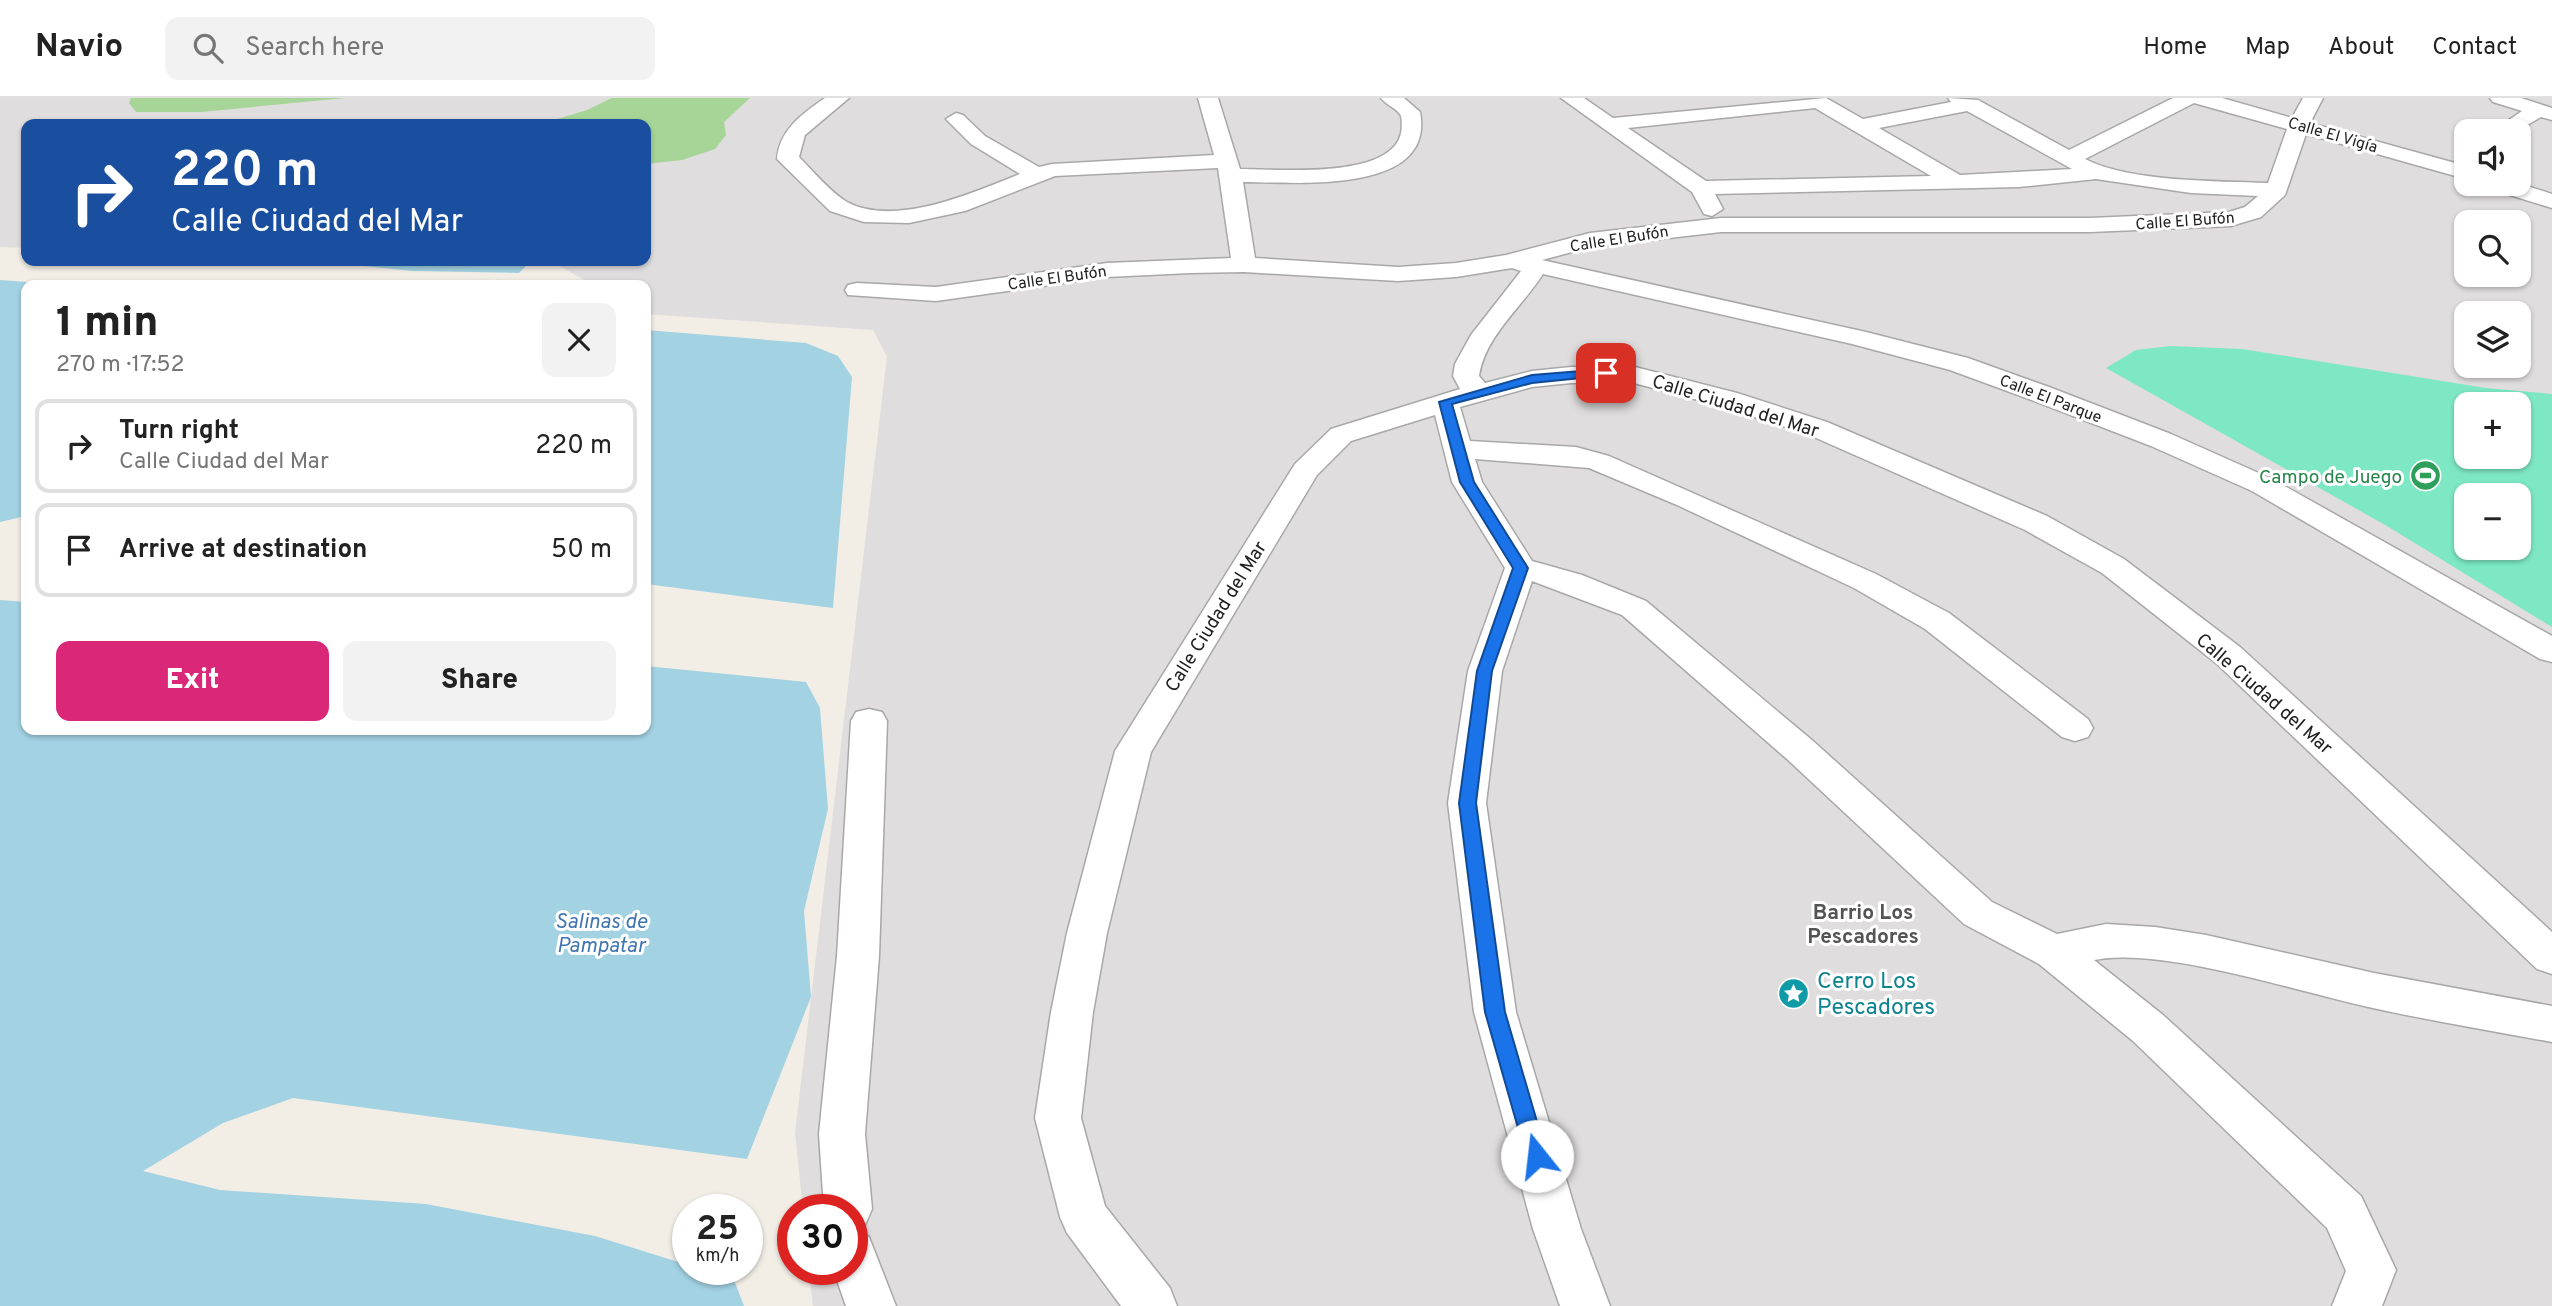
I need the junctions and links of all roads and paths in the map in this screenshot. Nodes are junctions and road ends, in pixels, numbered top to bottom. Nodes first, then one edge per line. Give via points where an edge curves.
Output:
1 (839, 98) edge
2 (1208, 98) edge
3 (1391, 98) edge
4 (1570, 98) edge
5 (2001, 98) edge
6 (2188, 98) edge
7 (2200, 98) edge
8 (2313, 98) edge
9 (2500, 98) edge
10 (1815, 100) edge
11 (1969, 103) edge
12 (2545, 112) edge
13 (956, 119) dead end
14 (1610, 124) junction
15 (2300, 124) junction
16 (1858, 126) junction
17 (2070, 158) junction
18 (2454, 161) edge
19 (2444, 167) junction
20 (1228, 169) junction
21 (2454, 170) edge
22 (2096, 173) junction
23 (1035, 174) junction
24 (1957, 182) junction
25 (1701, 188) junction
26 (2277, 190) junction
27 (2531, 194) edge
28 (2552, 201) edge
29 (1721, 225) junction
30 (1507, 262) junction
31 (1244, 265) junction
32 (1537, 266) junction
33 (857, 290) dead end
34 (1463, 397) junction
35 (1458, 449) junction
36 (1521, 568) junction
37 (2552, 651) edge
38 (869, 720) dead end
39 (2075, 728) dead end
40 (2054, 952) junction
41 (2552, 957) edge
42 (2552, 1024) edge
43 (847, 1194) edge
44 (863, 1285) edge
45 (871, 1306) edge
46 (1152, 1306) edge
47 (1585, 1306) edge
48 (2357, 1306) edge

1 - 23 street via 803,125 787,149 788,159 838,206 864,215 909,216 957,206
2 - 20 street
3 - 20 street via 1410,111 1414,127 1412,137 1389,162 1322,174
4 - 14 street
5 - 11 street
6 - 17 street
7 - 15 street, Calle El Vigía
8 - 15 street
9 - 12 street
10 - 14 street
10 - 16 street
11 - 16 street
11 - 17 street
13 - 23 street via 978,139
14 - 25 street
15 - 19 street, Calle El Vigía
15 - 26 street
16 - 24 street
17 - 22 street
18 - 19 street
19 - 21 street, Calle El Vigía
20 - 23 street via 1089,167
20 - 31 street
22 - 24 street
22 - 26 street via 2190,186
24 - 25 street
25 - 29 street
26 - 29 street, Calle El Bufón via 2253,212 2204,221
27 - 28 street
29 - 30 street, Calle El Bufón via 1590,240
30 - 31 street, Calle El Bufón via 1398,274
30 - 32 street, Calle El Parque
31 - 33 street, Calle El Bufón via 1107,270 936,293
32 - 34 street via 1476,347
32 - 37 street, Calle El Parque via 1857,337 1959,364 2039,393 2262,485
34 - 35 street
34 - 41 street, Calle Ciudad del Mar via 1532,379 1606,373 1667,382 1817,428 2036,523 2113,566 2228,655
34 - 46 street, Calle Ciudad del Mar via 1341,435 1306,470 1133,751 1087,933 1058,1118 1084,1217
35 - 36 street via 1467,482
35 - 39 street via 1576,456 1688,499 1865,581 1937,621
36 - 40 street via 1634,608 1800,750 1978,913
36 - 47 street via 1485,671 1468,803 1495,1012 1557,1229
38 - 43 street via 858,956 842,1134
40 - 42 street via 2106,942 2155,944
40 - 48 street via 2148,1028 2344,1212 2371,1270
44 - 45 street

